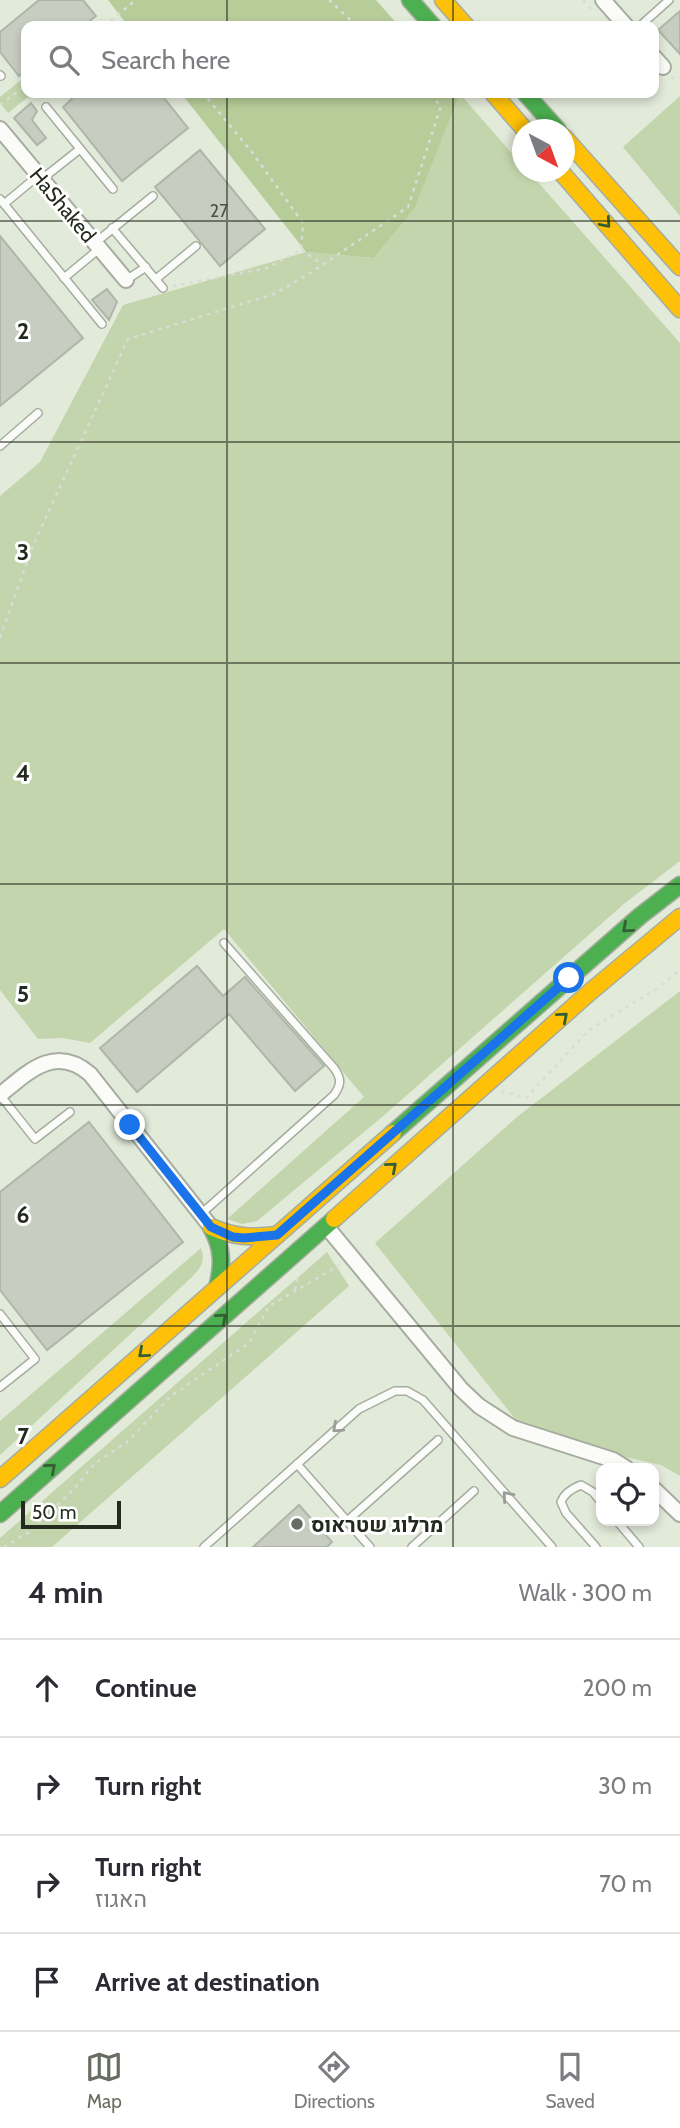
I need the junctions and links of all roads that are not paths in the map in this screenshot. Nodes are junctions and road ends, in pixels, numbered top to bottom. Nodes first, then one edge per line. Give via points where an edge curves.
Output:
1 (410, 0) edge
2 (443, 0) edge
3 (603, 0) edge
4 (670, 0) edge
5 (429, 21) edge
6 (462, 21) edge
7 (622, 21) edge
8 (646, 21) edge
9 (497, 98) edge
10 (529, 98) edge
11 (46, 107) dead end
12 (515, 119) edge
13 (548, 119) edge
14 (0, 129) edge
15 (575, 148) edge
16 (80, 149) junction
17 (40, 177) junction
18 (570, 182) edge
19 (113, 189) dead end
20 (153, 196) dead end
21 (2, 202) edge
22 (112, 228) junction
23 (97, 246) junction
24 (196, 246) dead end
25 (146, 267) junction
26 (680, 267) edge
27 (64, 278) junction
28 (156, 279) junction
29 (126, 280) joint
30 (163, 288) road end
31 (680, 309) edge
32 (102, 324) dead end
33 (38, 413) dead end
34 (0, 446) edge
35 (680, 885) edge
36 (680, 917) edge
37 (225, 943) dead end
38 (0, 1095) edge
39 (70, 1112) dead end
40 (206, 1221) junction
41 (326, 1226) junction
42 (277, 1235) junction
43 (217, 1288) junction
44 (0, 1314) edge
45 (0, 1387) edge
46 (439, 1440) dead end
47 (618, 1463) edge
48 (297, 1464) junction
49 (0, 1479) edge
50 (474, 1491) dead end
51 (659, 1494) edge
52 (596, 1496) edge
53 (0, 1514) edge
54 (680, 1514) edge
55 (347, 1521) junction
56 (621, 1526) edge
57 (204, 1547) edge
58 (370, 1547) edge
59 (412, 1547) edge
60 (552, 1547) edge
61 (596, 1547) edge
62 (639, 1547) edge

1 - 5 street
2 - 6 street
3 - 7 street
4 - 8 lane
9 - 12 street
10 - 13 street
11 - 16 lane
14 - 17 street, HaShaked
15 - 26 street
16 - 17 lane
16 - 19 lane
17 - 21 lane
17 - 23 street, HaShaked
18 -> 31 street
20 - 22 lane
21 - 27 lane
22 - 23 lane
22 - 25 lane
23 - 27 lane
23 - 29 street, HaShaked
24 - 28 lane
25 - 28 lane
25 - 29 lane
27 - 32 lane
28 - 30 lane
33 - 34 lane
35 -> 42 street
41 -> 36 street
37 - 40 lane via 334,1068 340,1086
38 - 39 lane via 35,1139
38 - 40 street via 29,1072 55,1060 81,1066
40 - 42 street via 233,1237
40 - 43 street via 218,1237 223,1262
41 - 47 street via 480,1406 513,1428
53 -> 41 street
42 - 43 street
43 -> 49 street
44 - 45 lane via 35,1359
46 - 55 lane
48 - 55 lane
48 - 57 lane
60 -> 48 lane via 423,1400 407,1391 395,1391 359,1409
50 - 59 lane
51 - 54 street
52 - 61 lane via 581,1485 561,1503
55 - 58 lane
56 - 62 lane

